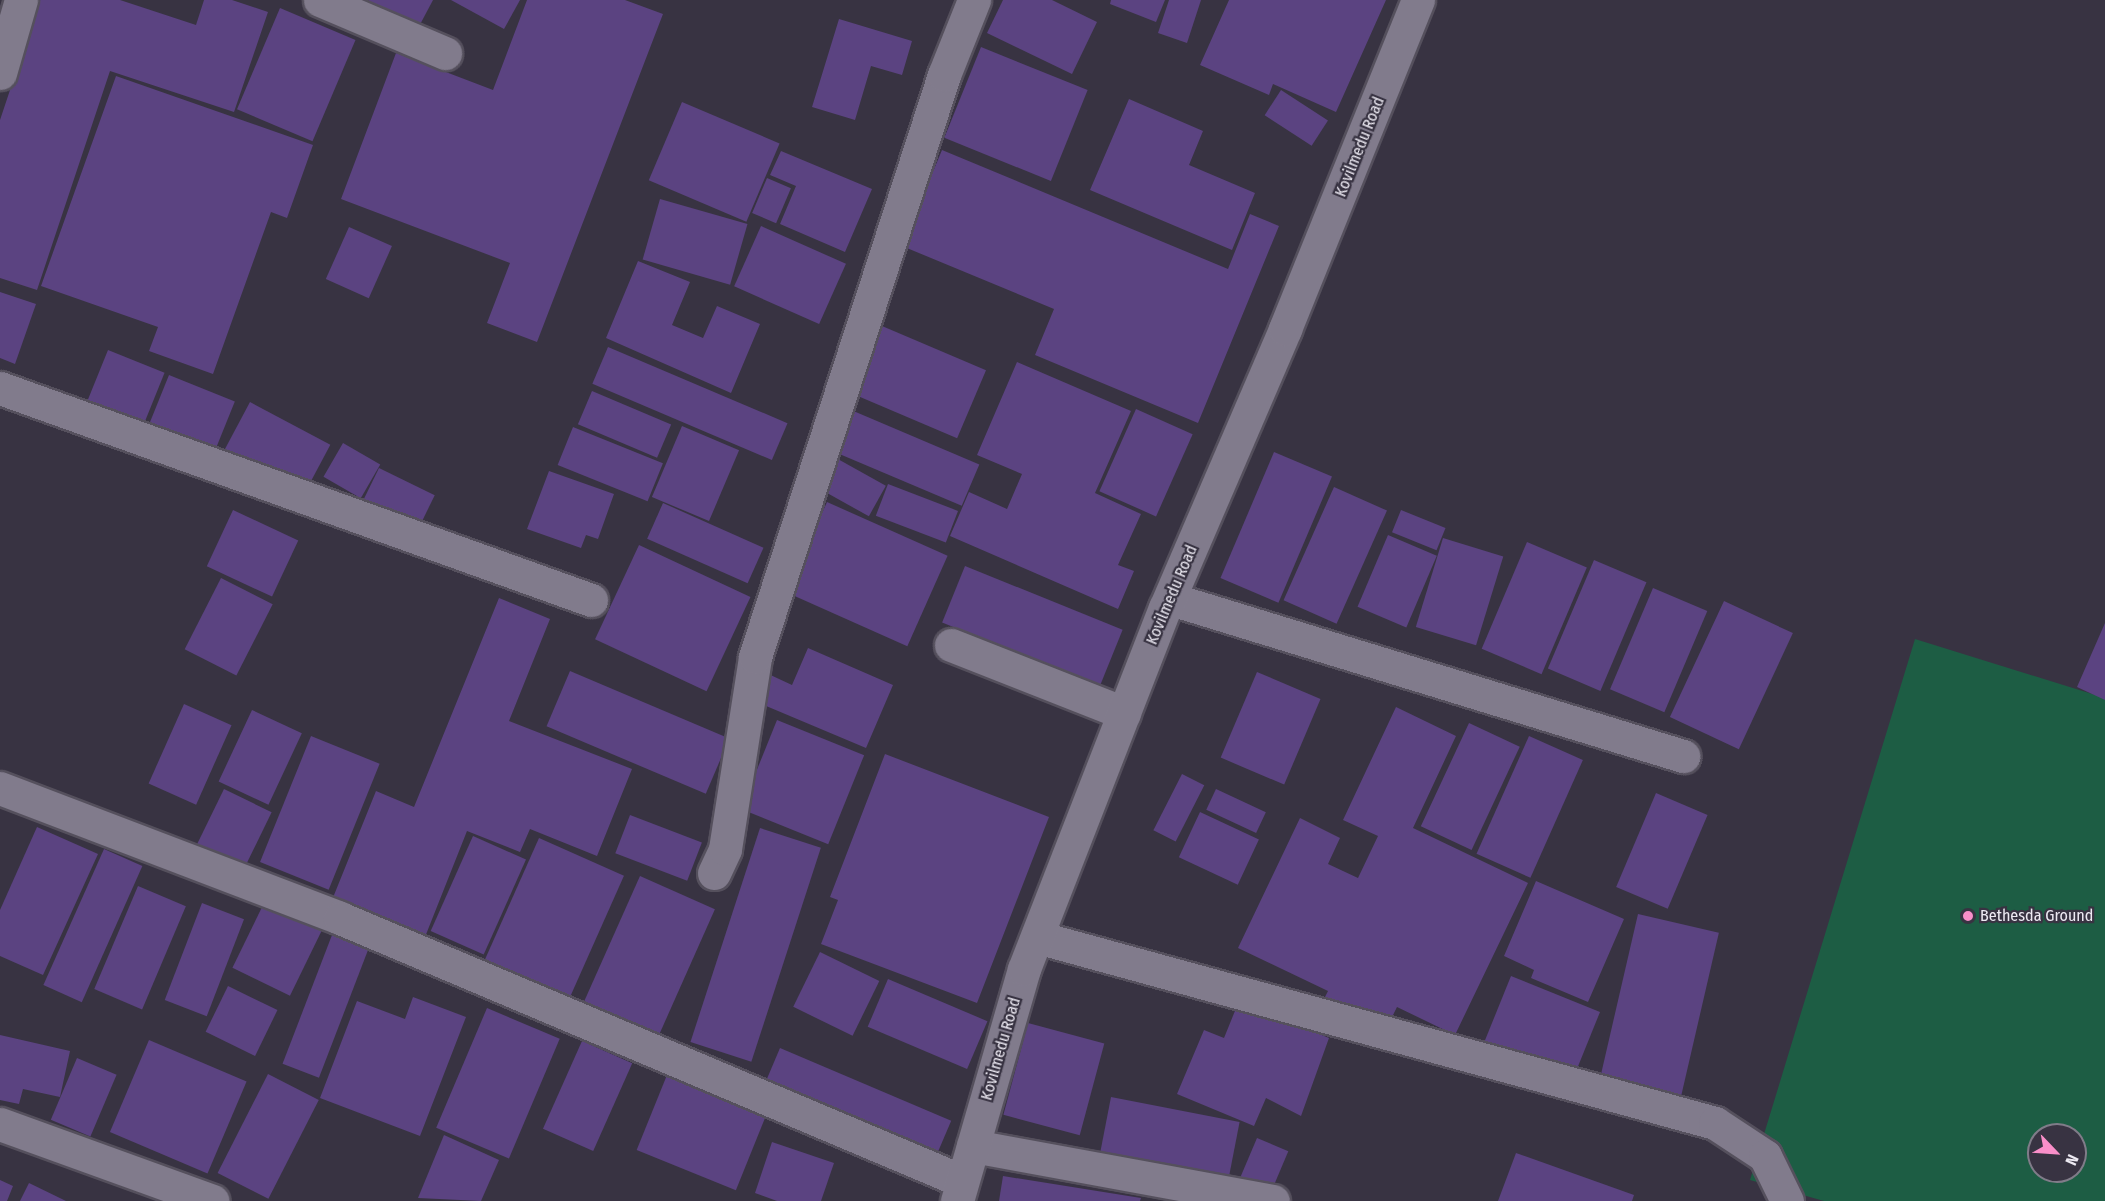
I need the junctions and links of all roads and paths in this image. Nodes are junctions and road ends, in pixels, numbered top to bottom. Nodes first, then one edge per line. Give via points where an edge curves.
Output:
1 (21, 0) edge
2 (320, 0) edge
3 (974, 0) edge
4 (1418, 0) edge
5 (445, 53) dead end
6 (0, 73) edge
7 (0, 388) edge
8 (1171, 599) junction
9 (591, 600) dead end
10 (951, 645) dead end
11 (1124, 713) junction
12 (1683, 756) dead end
13 (0, 788) edge
14 (714, 873) dead end
15 (1037, 936) junction
16 (0, 1124) edge
17 (973, 1146) junction
18 (959, 1191) edge
19 (213, 1201) edge
20 (1273, 1201) edge
21 (1787, 1201) edge

1 - 6 street
2 - 5 street
3 - 14 street via 941,86 755,657 724,849
4 - 8 street, Kovilmedu Road via 1402,47
7 - 9 street
8 - 11 street, Kovilmedu Road
8 - 12 street
10 - 11 street
11 - 15 street, Kovilmedu Road
13 - 18 street via 340,918
15 - 17 street, Kovilmedu Road
15 - 21 street via 1715,1123 1765,1156
16 - 19 street
17 - 18 street, Kovilmedu Road
17 - 20 street

